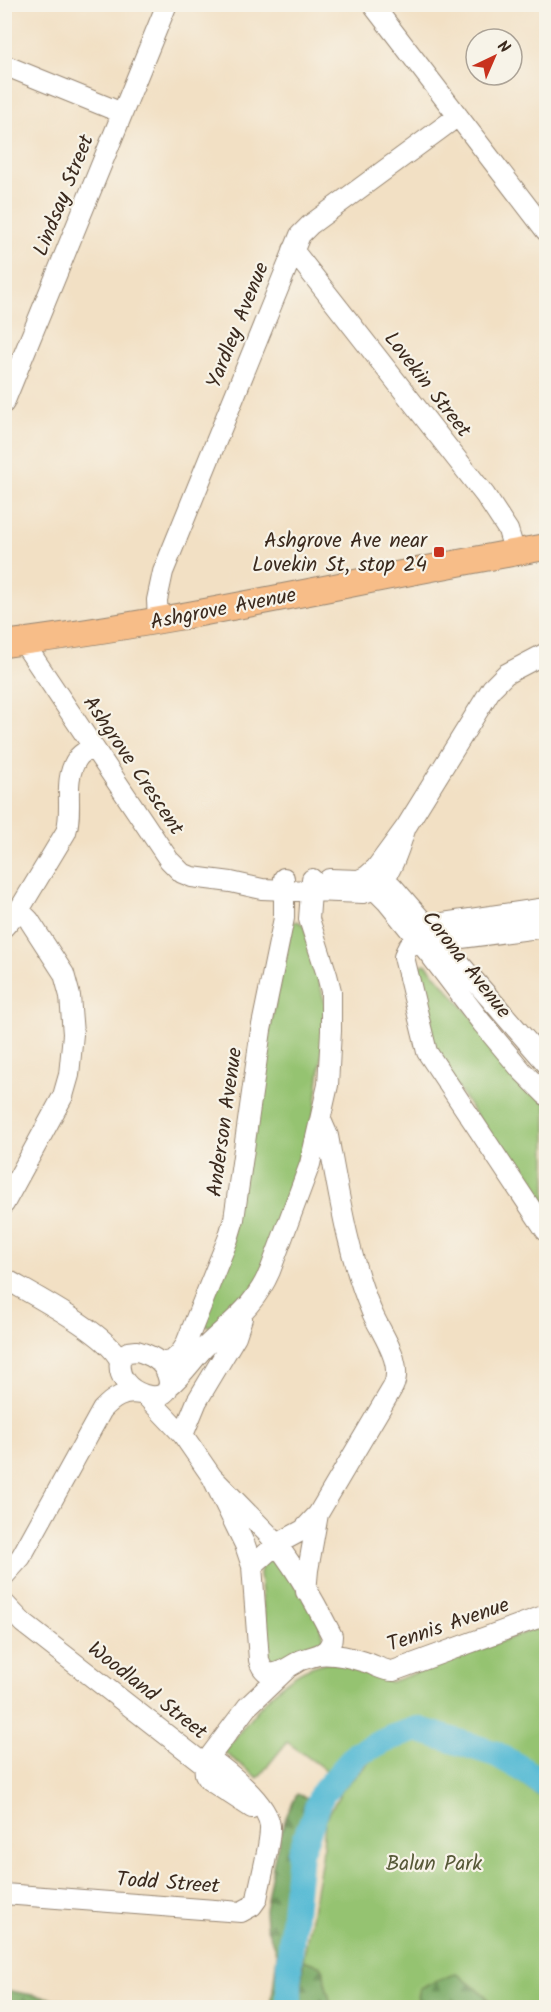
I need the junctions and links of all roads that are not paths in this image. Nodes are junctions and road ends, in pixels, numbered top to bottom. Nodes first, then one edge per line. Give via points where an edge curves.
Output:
1 (167, 4) edge
2 (372, 4) edge
3 (4, 65) edge
4 (122, 113) junction
5 (458, 116) junction
6 (546, 231) edge
7 (293, 250) junction
8 (4, 403) edge
9 (546, 547) edge
10 (515, 553) junction
11 (158, 620) junction
12 (14, 643) edge
13 (546, 653) edge
14 (92, 747) junction
15 (376, 880) junction
16 (284, 884) junction
17 (311, 885) junction
18 (546, 908) edge
19 (19, 910) junction
20 (283, 924) junction
21 (4, 927) edge
22 (546, 927) edge
23 (312, 929) junction
24 (429, 936) junction
25 (546, 1063) edge
26 (546, 1095) edge
27 (321, 1120) junction
28 (310, 1164) junction
29 (337, 1184) junction
30 (4, 1204) edge
31 (546, 1231) edge
32 (4, 1278) edge
33 (243, 1312) junction
34 (76, 1320) junction
35 (195, 1322) junction
36 (215, 1338) junction
37 (153, 1358) junction
38 (120, 1362) junction
39 (168, 1388) junction
40 (143, 1395) junction
41 (102, 1410) junction
42 (183, 1435) junction
43 (212, 1477) junction
44 (318, 1514) junction
45 (276, 1544) junction
46 (21, 1557) junction
47 (252, 1566) junction
48 (4, 1575) edge
49 (306, 1592) junction
50 (8, 1610) edge
51 (546, 1615) edge
52 (328, 1630) junction
53 (317, 1655) junction
54 (259, 1660) junction
55 (365, 1662) junction
56 (288, 1668) junction
57 (247, 1707) junction
58 (206, 1761) junction
59 (268, 1826) joint
60 (4, 1894) edge

1 - 4 street, Lindsay Street
2 - 5 street
3 - 4 street
4 - 8 street, Lindsay Street
5 - 6 street
5 - 7 street, Yardley Avenue via 310,225
7 - 10 street, Lovekin Street via 485,495 508,530
7 - 11 street, Yardley Avenue via 163,572 157,600
9 - 10 main road, Ashgrove Avenue
10 - 11 main road, Ashgrove Avenue
11 - 12 main road, Ashgrove Avenue
12 - 14 street, Ashgrove Crescent
13 - 15 street via 506,674 492,688 406,827 395,861
14 - 16 street, Ashgrove Crescent via 182,873 228,881 255,876
14 - 19 street via 77,759 71,774 66,832
15 - 17 street, Ashgrove Crescent
15 - 24 street, Corona Avenue
16 - 17 street, Ashgrove Crescent
16 - 20 street, Anderson Avenue
17 - 23 street via 308,911
18 - 24 street, Corona Avenue via 436,924
19 - 21 street
19 - 30 street via 64,974 73,1034 66,1088
20 - 23 street via 299,917
20 - 35 street, Anderson Avenue via 261,1030 234,1219
22 - 24 street, Corona Avenue via 473,936
23 - 27 street via 331,999 328,1085
24 - 25 street, Corona Avenue
24 - 26 street, Corona Avenue via 482,1023
24 - 31 street via 407,948 404,957 427,1052
27 - 28 street
27 - 29 street
28 - 29 street via 318,1159 324,1161
28 - 33 street via 266,1280
29 - 44 street via 358,1276 397,1374
32 - 34 street
33 - 36 street
33 - 42 street via 239,1330 201,1394
34 - 37 street via 102,1329
34 - 38 street via 112,1348
35 - 36 street via 202,1336
35 - 37 street, Anderson Avenue via 180,1354 170,1361
36 - 39 street
37 - 38 street via 133,1351 124,1354
37 - 39 street via 167,1374
38 - 40 street via 123,1377
38 - 41 street
39 - 40 street via 160,1395
39 - 42 street
40 - 41 street via 122,1395
40 - 42 street
41 - 46 street
42 - 43 street
43 - 45 street, Tennis Avenue
43 - 47 street
44 - 45 street via 303,1530
44 - 49 street
45 - 47 street
45 - 49 street, Tennis Avenue
46 - 48 street
46 - 50 street
47 - 54 street
49 - 52 street, Tennis Avenue
50 - 58 street, Woodland Street
51 - 55 street, Tennis Avenue via 395,1671
52 - 53 street via 331,1644
52 - 55 street, Tennis Avenue
53 - 55 street, Tennis Avenue
53 - 56 street
54 - 56 street via 270,1673
54 - 57 street via 257,1680
56 - 57 street
57 - 58 street
58 - 59 street, Woodland Street via 205,1774 210,1780
59 - 60 street, Todd Street via 257,1899 243,1911

